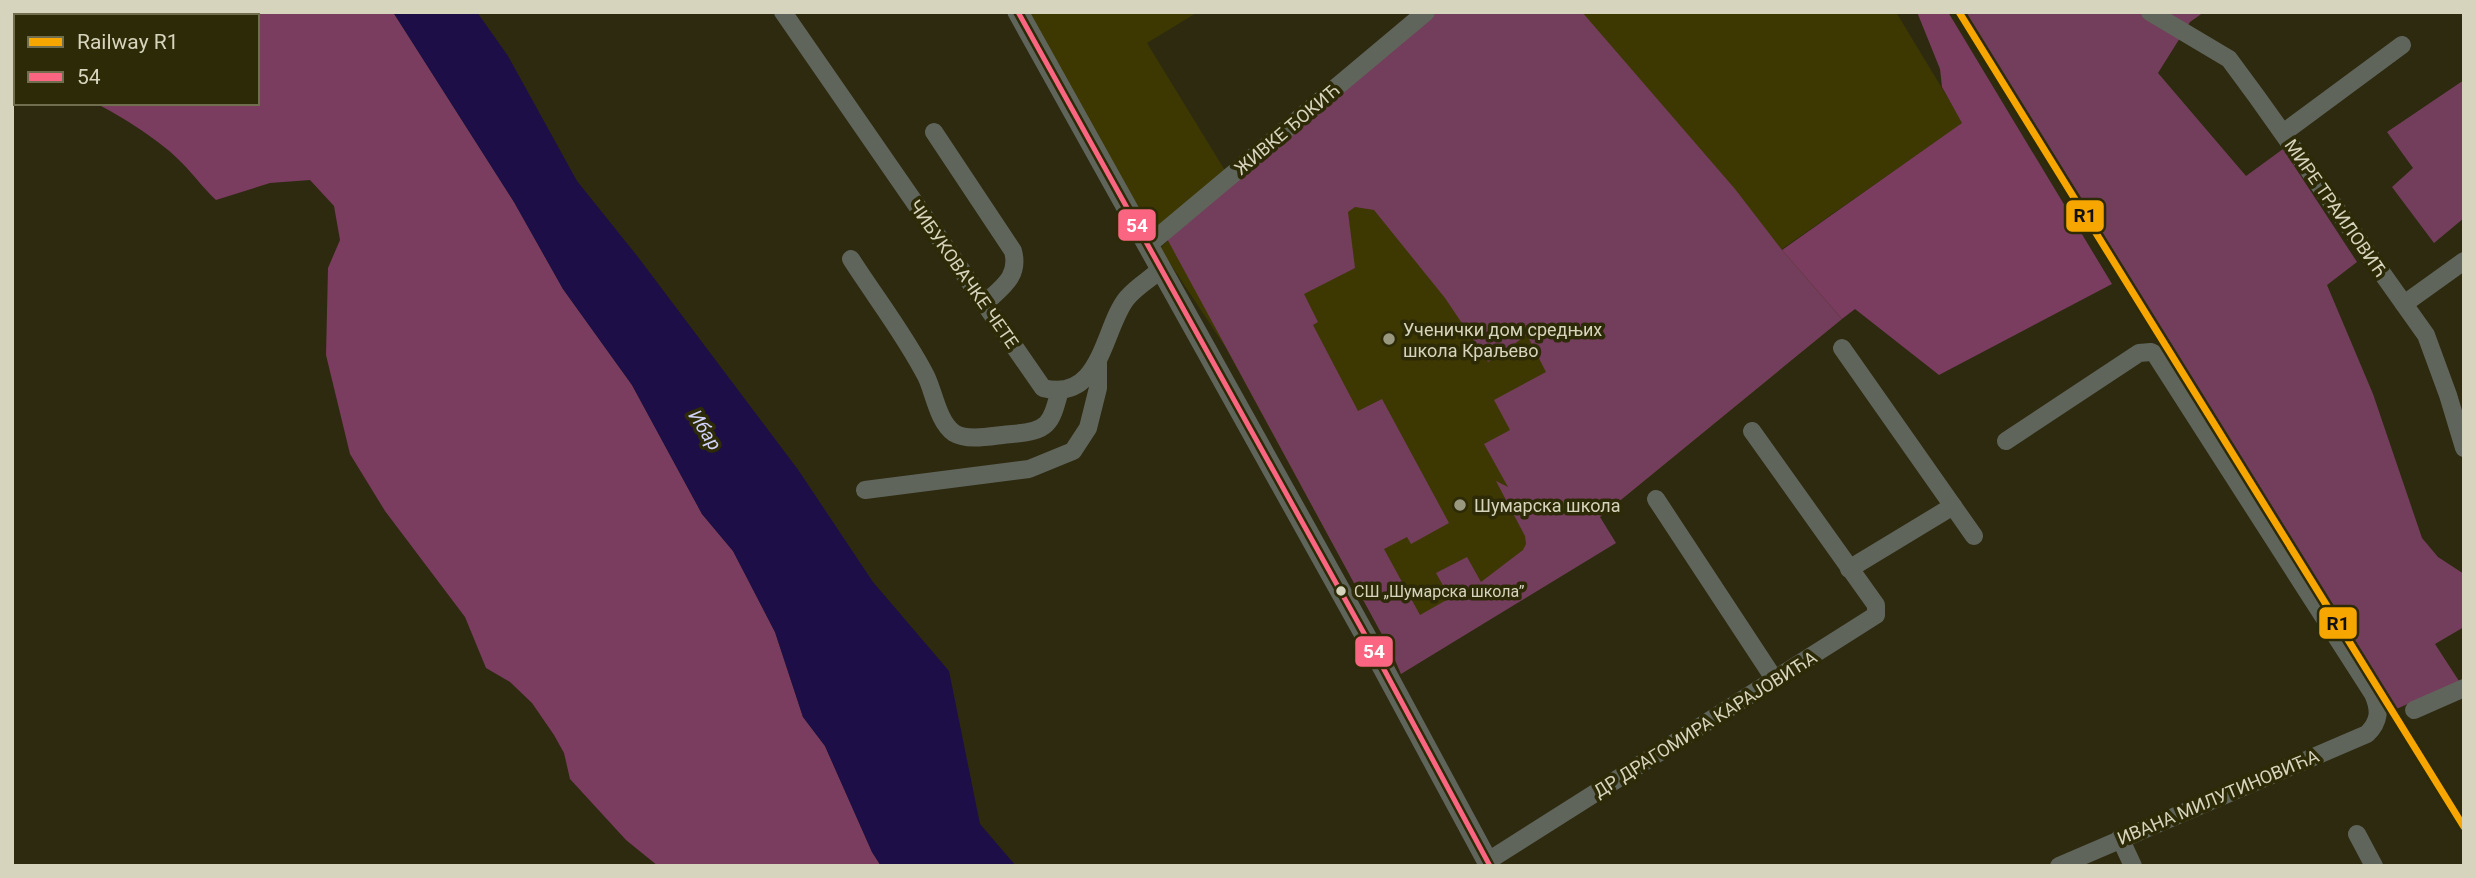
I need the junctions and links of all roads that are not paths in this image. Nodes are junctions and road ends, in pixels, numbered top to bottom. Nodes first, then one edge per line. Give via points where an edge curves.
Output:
1 (783, 12) edge
2 (1018, 12) edge
3 (1426, 12) edge
4 (2150, 12) edge
5 (2402, 45) dead end
6 (934, 132) dead end
7 (2283, 133) junction
8 (1147, 246) junction
9 (851, 259) dead end
10 (2464, 261) edge
11 (1160, 270) junction
12 (984, 304) junction
13 (2404, 304) junction
14 (1842, 348) dead end
15 (1098, 363) junction
16 (1060, 390) junction
17 (1752, 431) dead end
18 (2006, 441) dead end
19 (2464, 448) edge
20 (865, 490) dead end
21 (1656, 499) dead end
22 (1953, 506) junction
23 (1974, 536) dead end
24 (1849, 569) junction
25 (1775, 680) junction
26 (2464, 688) edge
27 (2414, 709) dead end
28 (2357, 834) dead end
29 (2120, 838) junction
30 (1489, 863) edge
31 (2059, 866) edge
32 (2133, 866) edge
33 (2374, 866) edge

1 - 12 street, ЧИБУКОВАЧКЕ ЧЕТЕ
2 - 8 street
3 - 8 street, ЖИВКЕ ЂОКИЋ
4 - 7 street, МИРЕ ТРАИЛОВИЋ via 2229,59
5 - 7 street
6 - 12 street via 1013,251 1015,266 1010,280
7 - 13 street, МИРЕ ТРАИЛОВИЋ
8 - 11 street
9 - 16 street via 925,374 942,418 953,432 967,437 1041,428 1052,418
10 - 13 street
11 - 15 street via 1125,300
11 - 30 street
12 - 16 street, ЧИБУКОВАЧКЕ ЧЕТЕ via 1043,388
13 - 19 street, МИРЕ ТРАИЛОВИЋ via 2426,335
14 - 22 street
15 - 16 street via 1074,385
15 - 20 street via 1098,388 1088,428 1073,451 1029,469
17 - 24 street, ДР ДРАГОМИРА КАРАЈОВИЋА
18 - 29 street, ИВАНА МИЛУТИНОВИЋА via 2139,353 2151,352 2373,694 2379,713 2367,734
21 - 25 street
22 - 23 street
22 - 24 street
24 - 25 street, ДР ДРАГОМИРА КАРАЈОВИЋА via 1876,605 1876,615
25 - 30 street, ДР ДРАГОМИРА КАРАЈОВИЋА
26 - 27 street
28 - 33 street
29 - 31 street, ИВАНА МИЛУТИНОВИЋА
29 - 32 street

